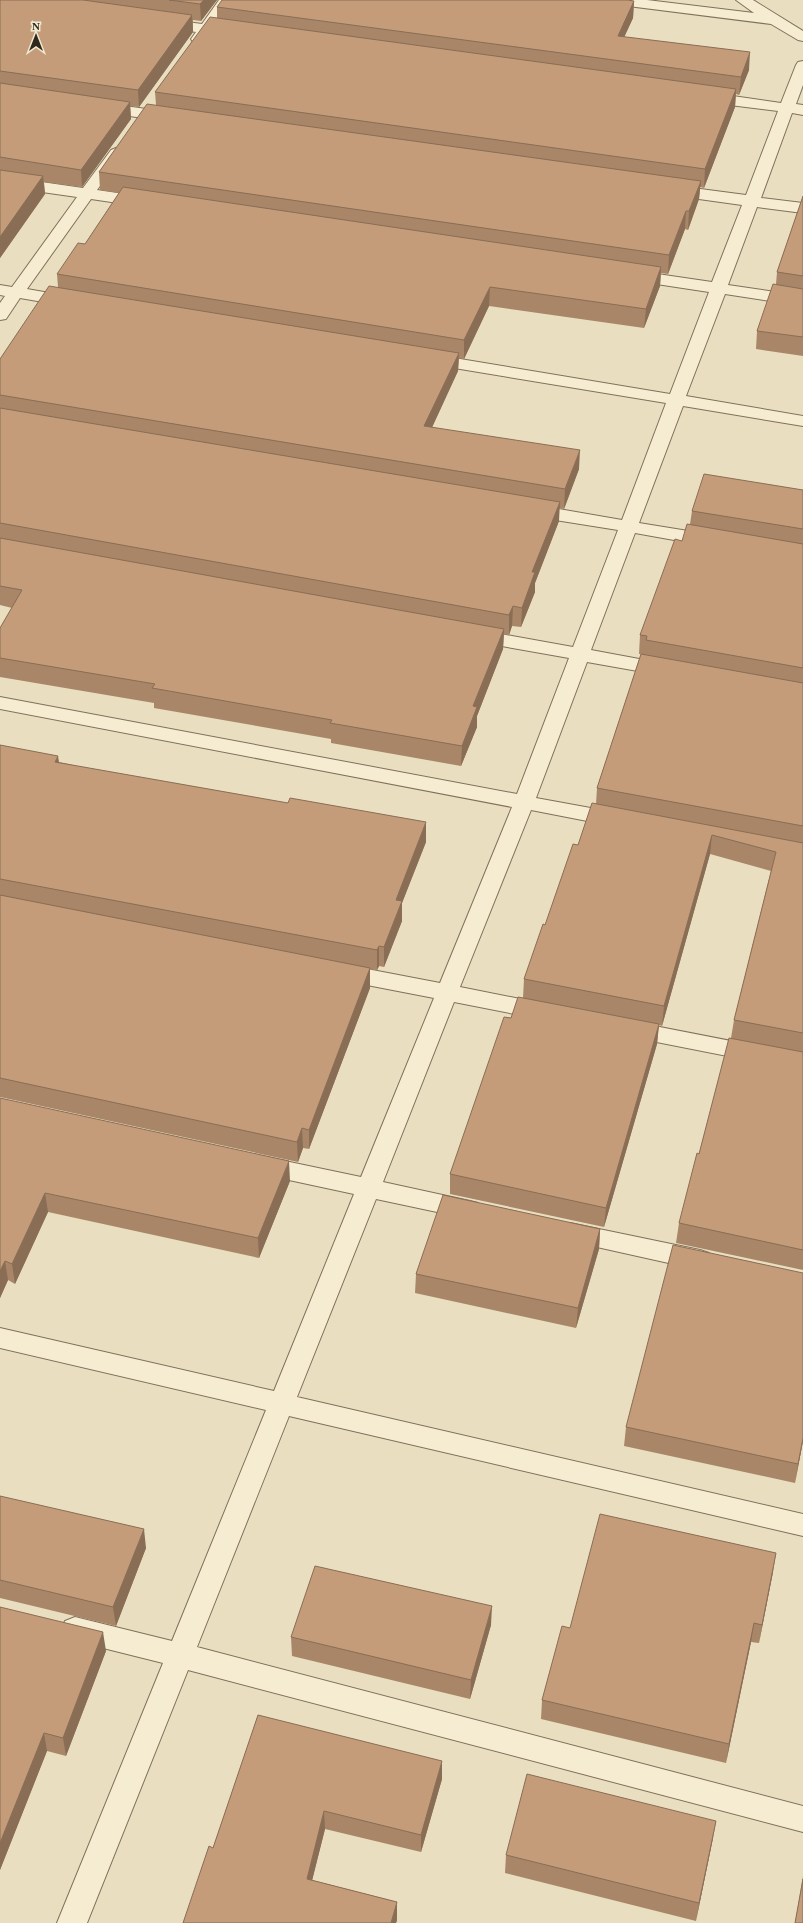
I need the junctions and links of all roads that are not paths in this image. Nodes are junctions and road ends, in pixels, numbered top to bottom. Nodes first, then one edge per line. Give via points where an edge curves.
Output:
1 (226, 0) edge
2 (612, 0) edge
3 (743, 0) edge
4 (776, 20) junction
5 (150, 21) edge
6 (205, 28) junction
7 (245, 34) edge
8 (803, 37) edge
9 (188, 53) edge
10 (803, 65) edge
11 (692, 96) edge
12 (84, 105) edge
13 (795, 110) edge
14 (140, 120) junction
15 (184, 120) edge
16 (0, 180) edge
17 (657, 188) edge
18 (87, 194) junction
19 (752, 201) junction
20 (158, 204) edge
21 (803, 208) edge
22 (616, 273) edge
23 (718, 288) junction
24 (8, 291) edge
25 (803, 301) edge
26 (87, 304) edge
27 (0, 315) edge
28 (417, 357) edge
29 (676, 399) junction
30 (803, 421) edge
31 (510, 507) edge
32 (628, 527) junction
33 (727, 543) edge
34 (454, 632) edge
35 (579, 654) junction
36 (680, 673) edge
37 (0, 703) edge
38 (524, 802) junction
39 (640, 824) edge
40 (322, 968) edge
41 (447, 992) junction
42 (563, 1016) edge
43 (610, 1025) edge
44 (803, 1063) edge
45 (238, 1160) edge
46 (368, 1189) junction
47 (492, 1215) edge
48 (547, 1227) edge
49 (718, 1264) edge
50 (0, 1338) edge
51 (281, 1404) junction
52 (803, 1524) edge
53 (52, 1624) edge
54 (179, 1655) junction
55 (803, 1819) edge
56 (72, 1923) edge

1 - 6 street
2 - 4 street
3 - 4 street
4 - 8 street
5 - 6 street
6 - 7 street
6 - 9 street
10 - 13 street
11 - 13 street
12 - 14 street
13 - 19 street
14 - 15 street
14 - 18 street
16 - 18 street
17 - 19 street
18 - 20 street
18 - 24 street
19 - 21 street
19 - 23 street
22 - 23 street
23 - 25 street
23 - 29 street
24 - 26 street
24 - 27 street
28 - 29 street
29 - 30 street
29 - 32 street
31 - 32 street
32 - 33 street
32 - 35 street
34 - 35 street
35 - 36 street
35 - 38 street
37 - 38 street
38 - 39 street
38 - 41 street
40 - 41 street
41 - 42 street
41 - 46 street
43 - 44 street
45 - 46 street
46 - 47 street
46 - 51 street
48 - 49 street
50 - 51 street
51 - 52 street
51 - 54 street
53 - 54 street
54 - 55 street
54 - 56 street

